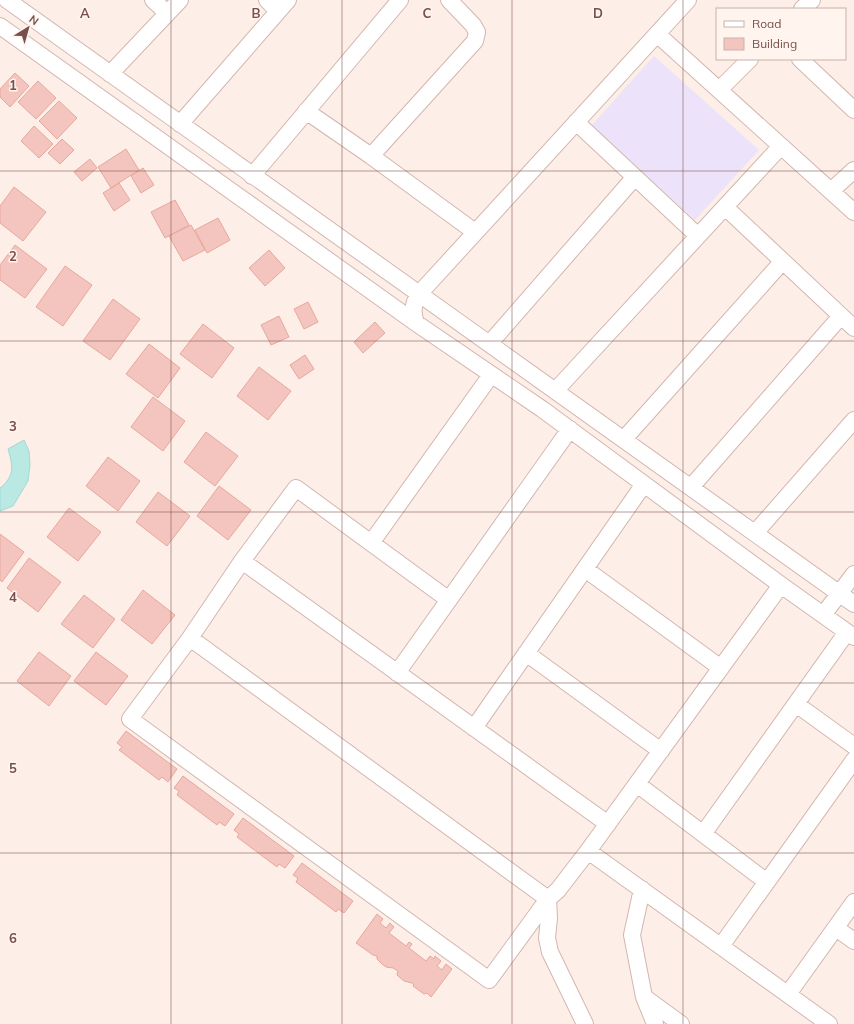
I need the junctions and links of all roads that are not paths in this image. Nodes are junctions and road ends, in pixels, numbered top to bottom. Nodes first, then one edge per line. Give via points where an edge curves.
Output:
1 (7, 0) edge
2 (154, 0) edge
3 (180, 0) edge
4 (267, 0) edge
5 (400, 0) edge
6 (449, 0) edge
7 (688, 0) edge
8 (812, 0) edge
9 (283, 6) edge
10 (803, 8) edge
11 (167, 13) junction
12 (0, 26) edge
13 (657, 34) junction
14 (749, 60) edge
15 (801, 60) edge
16 (110, 74) junction
17 (719, 90) junction
18 (854, 110) edge
19 (306, 111) junction
20 (576, 122) junction
21 (180, 124) junction
22 (781, 146) junction
23 (371, 156) junction
24 (854, 170) edge
25 (252, 176) junction
26 (634, 178) junction
27 (831, 191) junction
28 (725, 207) junction
29 (854, 212) edge
30 (476, 232) junction
31 (698, 236) junction
32 (782, 262) junction
33 (419, 294) junction
34 (841, 316) junction
35 (416, 323) junction
36 (854, 328) edge
37 (490, 343) junction
38 (491, 375) junction
39 (556, 390) junction
40 (854, 420) edge
41 (570, 429) junction
42 (624, 439) junction
43 (644, 484) junction
44 (691, 487) junction
45 (755, 533) junction
46 (371, 543) junction
47 (242, 561) junction
48 (585, 569) junction
49 (854, 574) edge
50 (781, 585) junction
51 (838, 593) junction
52 (449, 600) junction
53 (854, 604) edge
54 (823, 615) junction
55 (850, 635) edge
56 (190, 638) junction
57 (526, 653) junction
58 (721, 668) junction
59 (397, 673) junction
60 (796, 704) junction
61 (474, 728) junction
62 (854, 746) edge
63 (661, 751) junction
64 (854, 760) edge
65 (636, 784) junction
66 (608, 824) junction
67 (703, 834) junction
68 (588, 851) junction
69 (767, 882) junction
70 (642, 889) junction
71 (548, 899) junction
72 (854, 902) edge
73 (836, 928) junction
74 (854, 941) edge
75 (721, 946) junction
76 (788, 994) junction
77 (644, 997) junction
78 (585, 1024) edge
79 (655, 1024) edge
80 (681, 1024) edge
81 (830, 1024) edge

1 - 16 street
2 - 11 street
3 - 11 street
4 - 9 street
5 - 19 street
6 - 23 street via 473,25 477,32 475,41
7 - 13 street
8 - 10 street
9 - 21 street
11 - 16 street
12 - 35 street
13 - 17 street
13 - 20 street
14 - 17 street
15 - 18 street
16 - 21 street
17 - 22 street
19 - 23 street
19 - 25 street
20 - 26 street
20 - 30 street
21 - 25 street
22 - 27 street
22 - 28 street
23 - 30 street
24 - 27 street
25 - 33 street
26 - 31 street
26 - 37 street
27 - 29 street
28 - 31 street
28 - 32 street
30 - 33 street
31 - 39 street
32 - 34 street
32 - 42 street
33 - 35 street via 414,308
33 - 37 street
34 - 36 street
34 - 44 street
35 - 38 street
37 - 39 street
38 - 41 street
38 - 46 street
39 - 42 street
40 - 45 street
41 - 43 street
41 - 52 street
42 - 44 street
43 - 48 street
43 - 50 street
44 - 45 street
45 - 51 street
46 - 47 street via 296,488
46 - 52 street
47 - 56 street
47 - 59 street
48 - 57 street
48 - 58 street
49 - 51 street
50 - 54 street
50 - 58 street
51 - 53 street
51 - 54 street
52 - 59 street
54 - 55 street
55 - 60 street
56 - 71 street
56 - 71 street via 130,719 136,724 489,980
57 - 61 street
57 - 63 street
58 - 63 street
59 - 61 street
60 - 62 street
60 - 67 street
61 - 66 street
63 - 65 street
64 - 69 street
65 - 66 street
65 - 67 street
66 - 68 street
67 - 69 street
68 - 70 street
68 - 71 street
69 - 75 street
70 - 75 street
70 - 77 street via 632,935
71 - 78 street via 547,938 550,952
72 - 73 street
73 - 74 street
73 - 76 street
75 - 76 street
76 - 81 street
77 - 79 street
77 - 80 street

